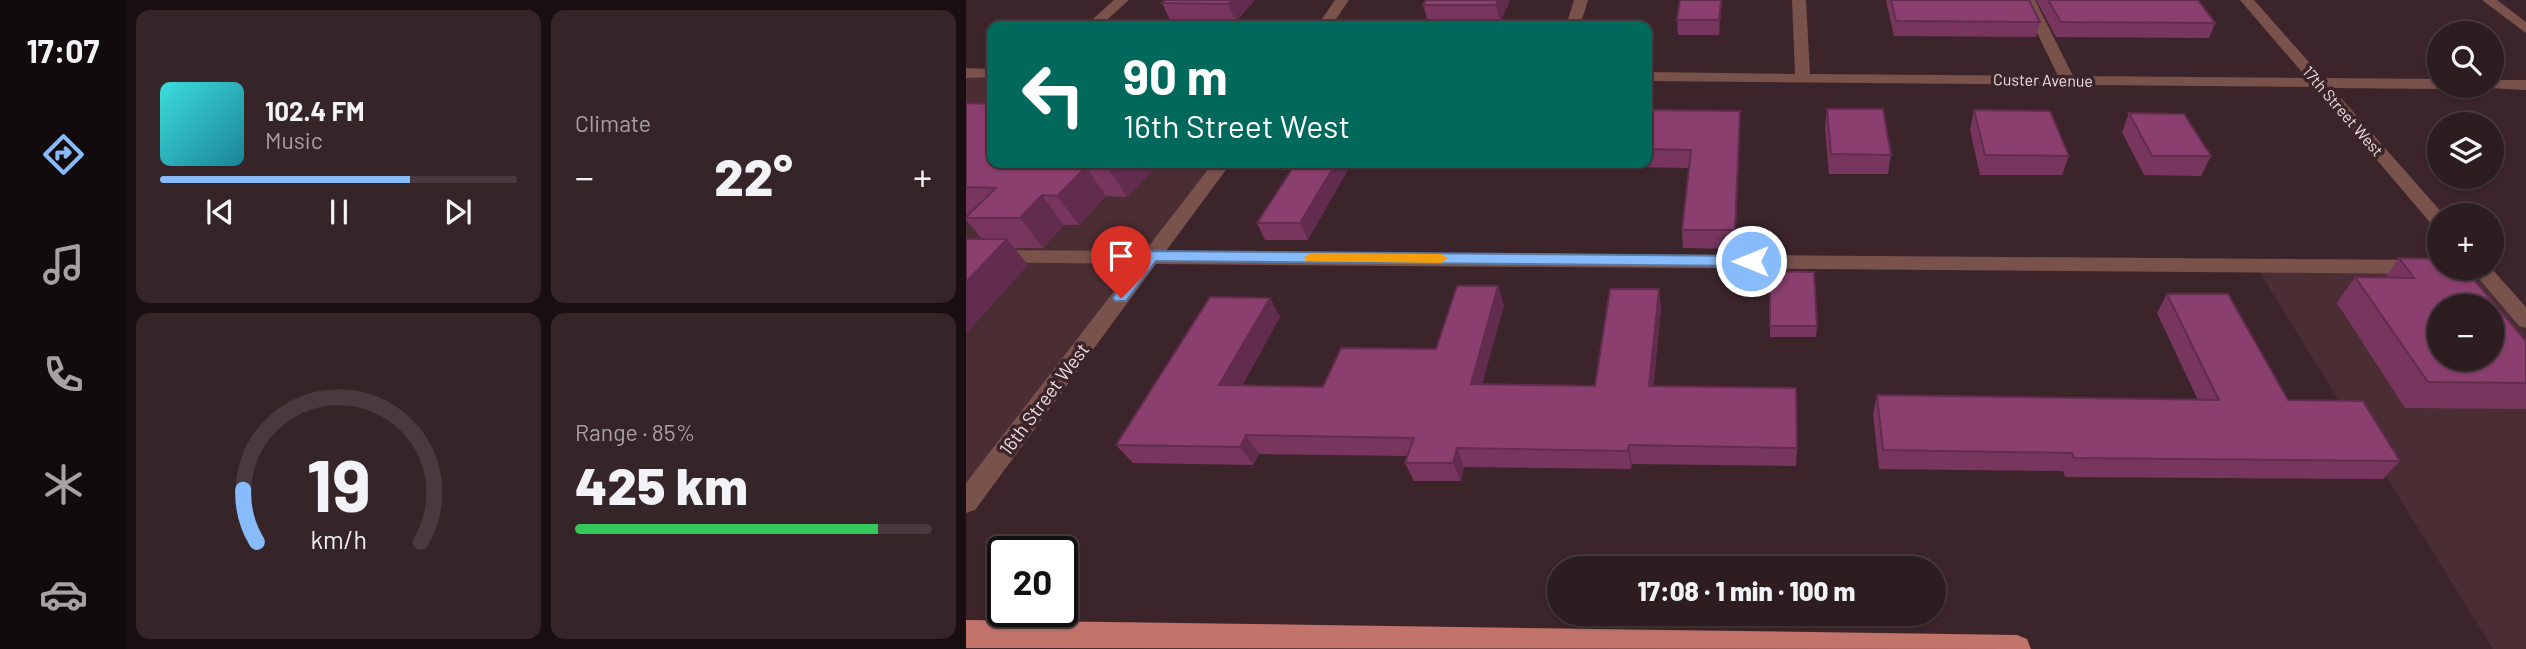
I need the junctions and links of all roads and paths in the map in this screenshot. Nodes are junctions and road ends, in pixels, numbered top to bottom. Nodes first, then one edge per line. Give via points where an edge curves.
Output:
1 (1122, 0) edge
2 (1342, 0) edge
3 (1581, 0) edge
4 (1799, 0) edge
5 (2028, 0) edge
6 (2247, 0) edge
7 (2488, 0) edge
8 (1098, 21) edge
9 (1327, 21) edge
10 (1575, 21) edge
11 (2526, 29) edge
12 (966, 73) edge
13 (987, 73) edge
14 (1652, 77) edge
15 (1803, 78) junction
16 (2067, 80) junction
17 (2319, 83) junction
18 (2427, 84) edge
19 (2504, 85) edge
20 (2526, 85) edge
21 (1218, 168) edge
22 (2427, 207) edge
23 (966, 256) edge
24 (1152, 256) junction
25 (2427, 267) edge
26 (2490, 280) edge
27 (2526, 321) edge
28 (966, 502) edge
29 (966, 634) edge
30 (2017, 649) edge

1 - 8 street
2 - 9 street
3 - 10 street
4 - 15 street
5 - 16 street
6 - 17 street, 17th Street West
7 - 11 street
12 - 13 street
14 - 15 street, Custer Avenue
15 - 16 street, Custer Avenue
16 - 17 street, Custer Avenue
17 - 18 street, Custer Avenue
17 - 22 street, 17th Street West
19 - 20 street
21 - 24 street, 16th Street West
23 - 24 street
24 - 25 street
24 - 28 street, 16th Street West
26 - 27 street
29 - 30 main road

